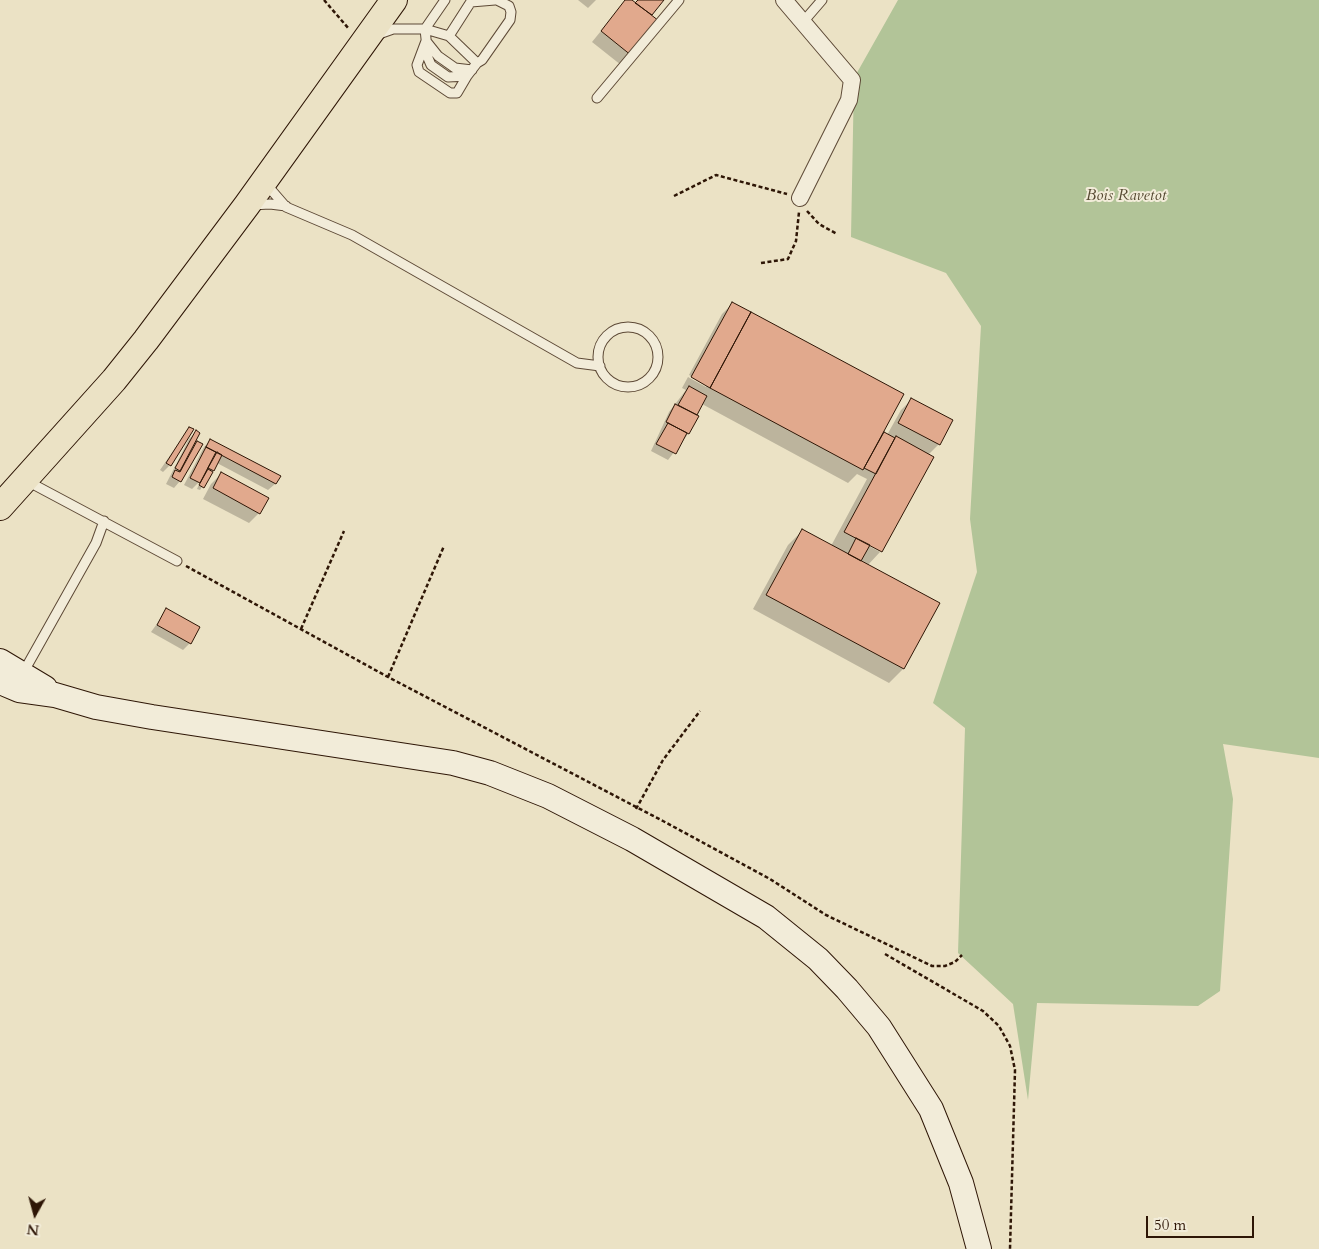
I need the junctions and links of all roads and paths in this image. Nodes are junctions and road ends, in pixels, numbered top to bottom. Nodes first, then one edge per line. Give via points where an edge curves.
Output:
1 (324, 0) edge
2 (376, 0) edge
3 (394, 0) edge
4 (445, 0) edge
5 (496, 0) edge
6 (679, 0) edge
7 (784, 0) edge
8 (822, 0) edge
9 (471, 1) edge
10 (803, 22) junction
11 (425, 29) junction
12 (352, 33) junction
13 (449, 36) junction
14 (426, 41) junction
15 (472, 69) junction
16 (597, 98) dead end
17 (292, 141) junction
18 (264, 182) junction
19 (674, 196) dead end
20 (800, 198) junction
21 (247, 205) junction
22 (286, 206) junction
23 (837, 234) dead end
24 (761, 263) dead end
25 (600, 366) junction
26 (12, 480) edge
27 (0, 507) edge
28 (104, 521) junction
29 (344, 531) dead end
30 (444, 546) dead end
31 (176, 561) joint
32 (301, 629) junction
33 (0, 661) edge
34 (23, 674) junction
35 (388, 677) junction
36 (0, 682) edge
37 (55, 695) junction
38 (700, 711) dead end
39 (636, 808) junction
40 (885, 954) dead end
41 (962, 955) dead end
42 (978, 1249) edge
43 (1010, 1249) edge

1 - 12 path
2 - 12 main road
3 - 17 main road
4 - 11 lane
5 - 9 lane
5 - 15 lane via 509,6 510,20
6 - 16 lane
7 - 10 street
8 - 10 lane
9 - 13 lane
10 - 20 street via 852,80 849,100
11 - 13 lane
11 - 14 lane
11 - 17 lane via 392,29 379,34 332,96
12 - 26 main road via 138,326
13 - 15 lane
14 - 15 lane via 431,65 448,77
14 - 15 lane via 417,65 419,72 450,93 457,93
17 - 18 main road
18 - 21 main road
18 - 22 lane
19 - 20 path via 716,175
20 - 23 path via 807,212 819,224
20 - 24 path via 796,241 788,259
21 - 22 lane
21 - 26 main road via 119,373
22 - 25 lane via 352,235 577,363
25 - 25 lane via 604,374 619,386 638,385 653,374 658,356 656,346 643,331 634,327 619,329 606,337 600,346
26 - 27 main road
26 - 28 lane via 61,498
28 - 31 lane
28 - 34 lane via 96,543
29 - 32 path
30 - 35 path
31 - 32 path
32 - 35 path
33 - 34 main road
34 - 37 main road
35 - 39 path
36 - 37 main road via 19,690
37 - 42 main road via 96,707 408,754 490,773 548,796 624,835 766,917 818,959 847,989 880,1028 906,1067 946,1142 961,1183
38 - 39 path via 663,760
39 - 41 path via 770,879 826,915 932,966 945,966
40 - 43 path via 983,1011 999,1026 1010,1046 1015,1070

